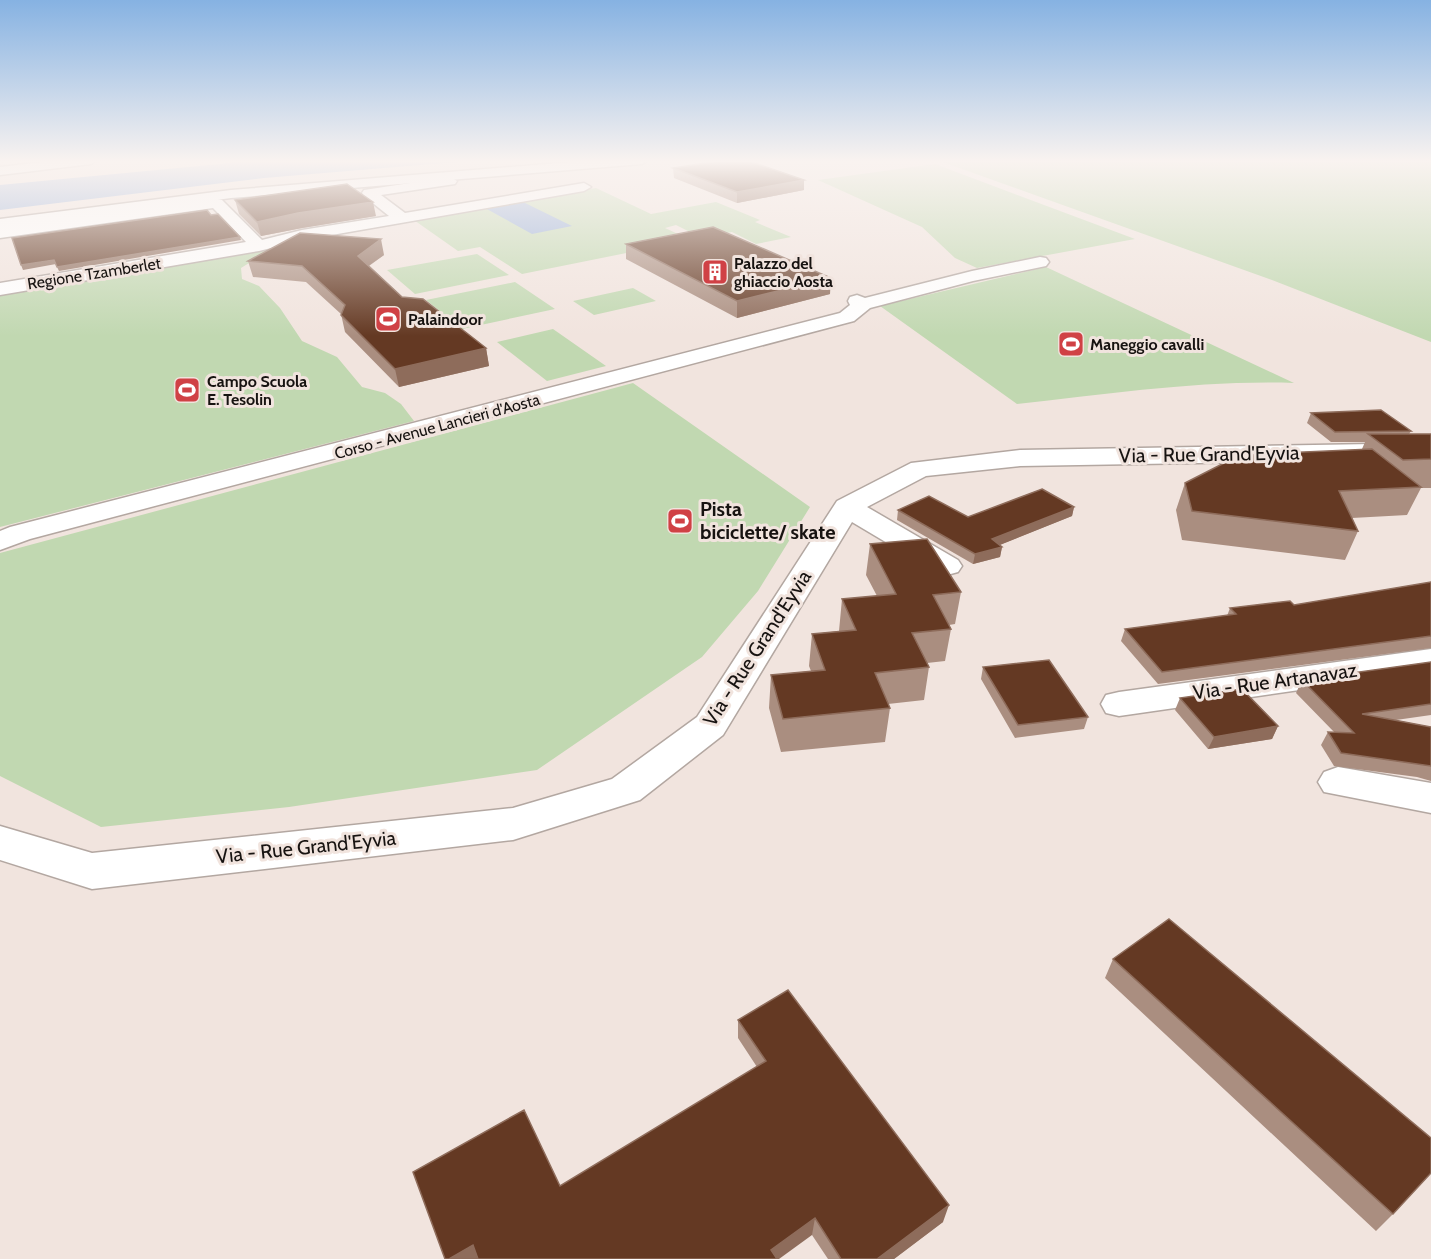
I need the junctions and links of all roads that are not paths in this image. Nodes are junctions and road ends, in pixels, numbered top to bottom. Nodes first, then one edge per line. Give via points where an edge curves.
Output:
1 (47, 219) edge
2 (103, 219) edge
3 (232, 219) edge
4 (398, 219) edge
5 (0, 225) edge
6 (0, 233) edge
7 (259, 246) junction
8 (1040, 262) dead end
9 (0, 288) edge
10 (1431, 451) edge
11 (847, 507) junction
12 (0, 541) edge
13 (948, 566) dead end
14 (1431, 660) edge
15 (1119, 704) dead end
16 (1338, 782) dead end
17 (1431, 798) edge
18 (0, 843) edge

1 - 5 main road
2 - 6 main road
3 - 7 main road
4 - 7 main road, Regione Tzamberlet
7 - 9 main road, Regione Tzamberlet
8 - 12 main road, Corso - Avenue Lancieri d'Aosta via 860,303 847,317
10 - 11 main road, Via - Rue Grand'Eyvia via 1020,458 920,469
11 - 13 main road
11 - 18 main road, Via - Rue Grand'Eyvia via 710,726 626,790 513,824 92,871
14 - 15 main road, Via - Rue Artanavaz
16 - 17 main road

